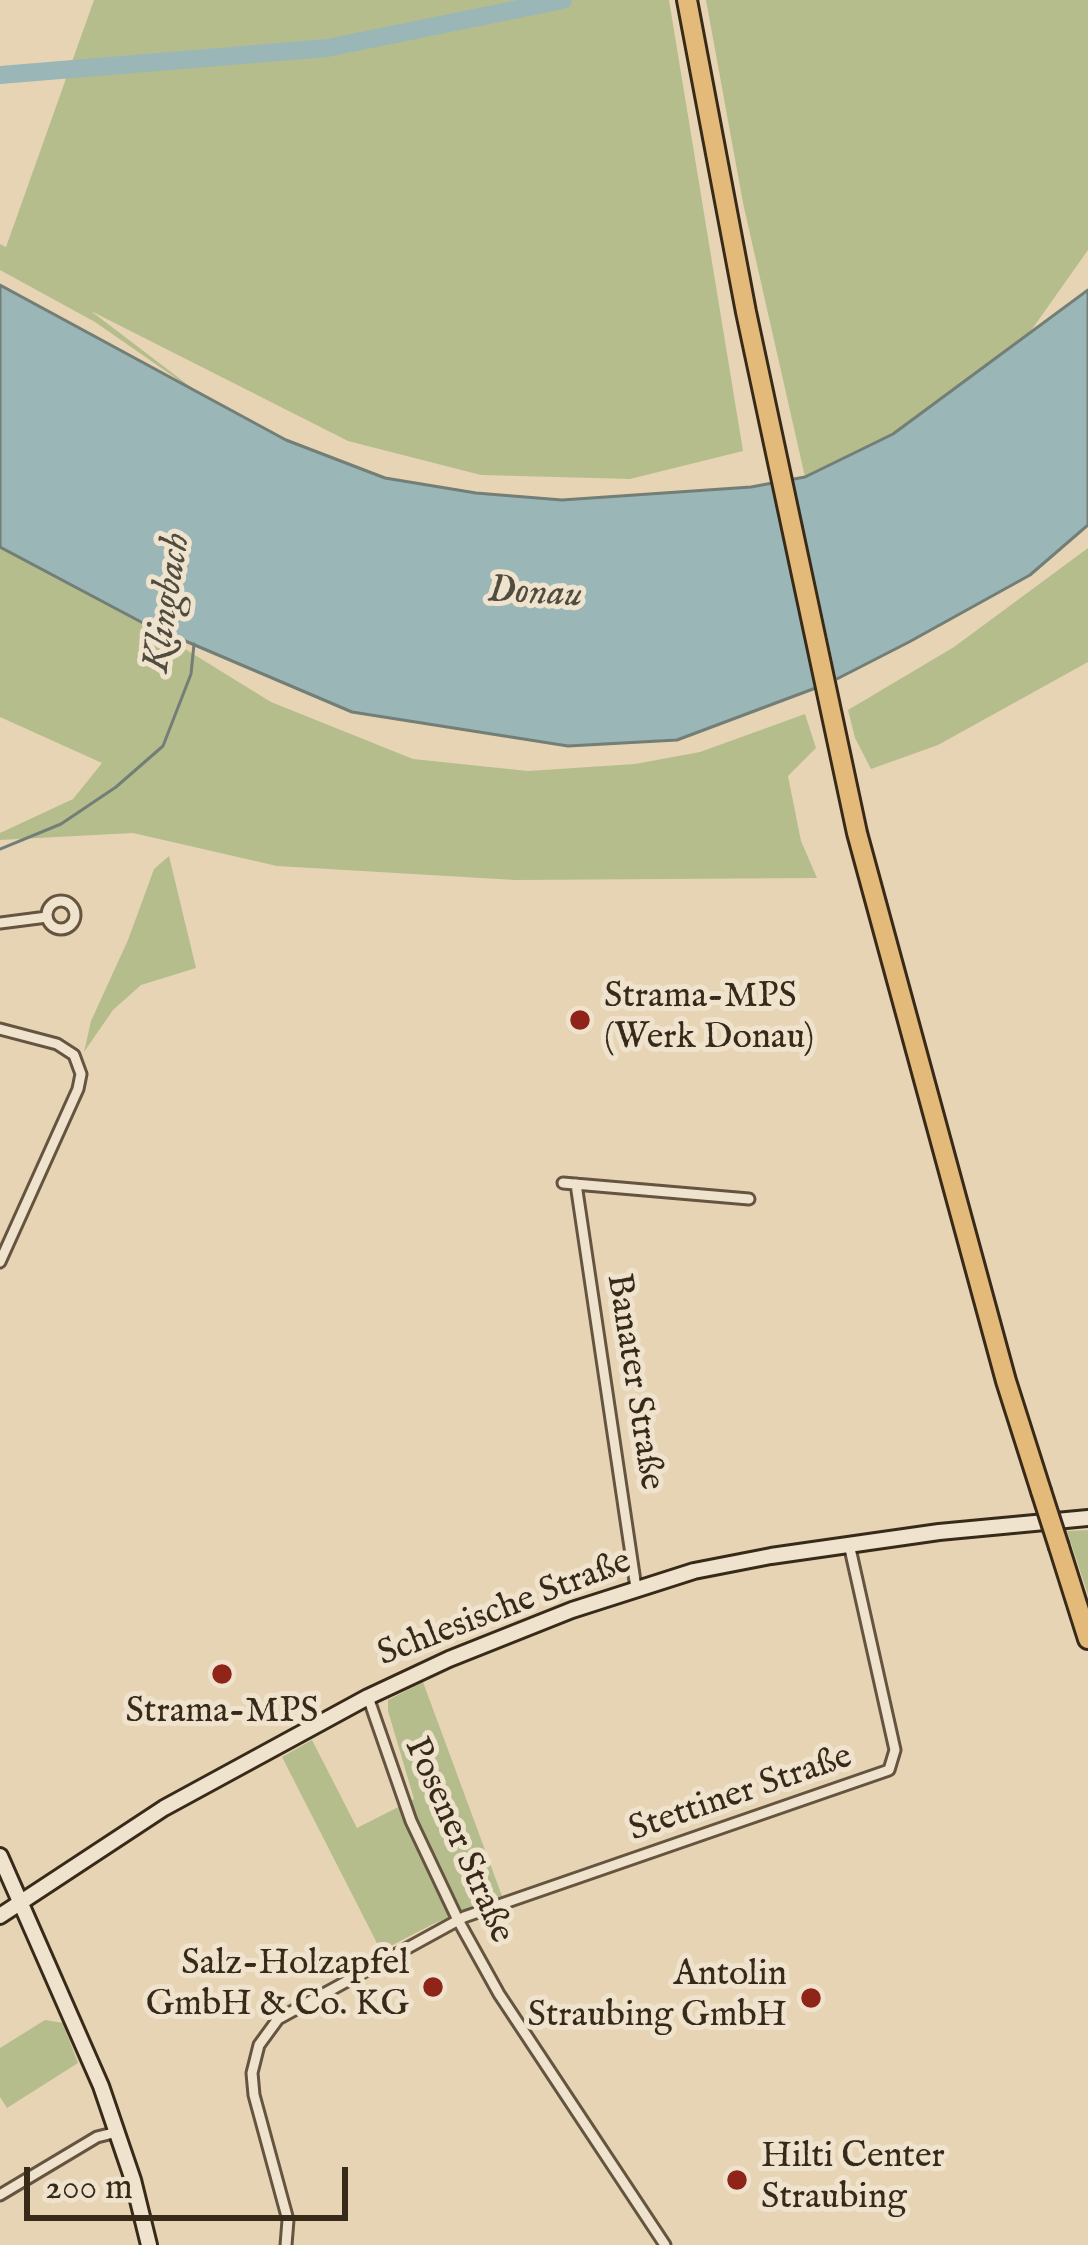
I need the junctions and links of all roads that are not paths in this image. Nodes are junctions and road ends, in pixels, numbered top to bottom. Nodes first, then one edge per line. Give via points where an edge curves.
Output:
1 (687, 0) edge
2 (47, 917) dead end
3 (0, 923) edge
4 (0, 1029) edge
5 (563, 1184) dead end
6 (576, 1184) junction
7 (749, 1198) dead end
8 (0, 1262) edge
9 (1088, 1518) edge
10 (849, 1544) junction
11 (636, 1588) junction
12 (1088, 1639) edge
13 (368, 1697) junction
14 (0, 1856) edge
15 (22, 1900) junction
16 (0, 1916) edge
17 (458, 1920) junction
18 (118, 2132) junction
19 (0, 2195) edge
20 (149, 2245) edge
21 (286, 2245) edge
22 (664, 2245) edge

1 - 12 highway, bridge via 845,781 1006,1381
2 - 3 street
4 - 8 street via 57,1044 78,1064 78,1089
5 - 6 street
6 - 7 street
6 - 11 street, Banater Straße
9 - 10 street, Schlesische Straße
10 - 11 street, Schlesische Straße
10 - 17 street, Stettiner Straße via 895,1750 889,1770
11 - 13 street, Schlesische Straße
13 - 15 street, Schlesische Straße via 181,1798
13 - 17 street, Posener Straße via 411,1821
14 - 15 street
15 - 16 street, Schlesische Straße
15 - 18 street
17 - 21 street via 287,2012 260,2045 252,2085 288,2220
17 - 22 street, Posener Straße
18 - 19 street
18 - 20 street

